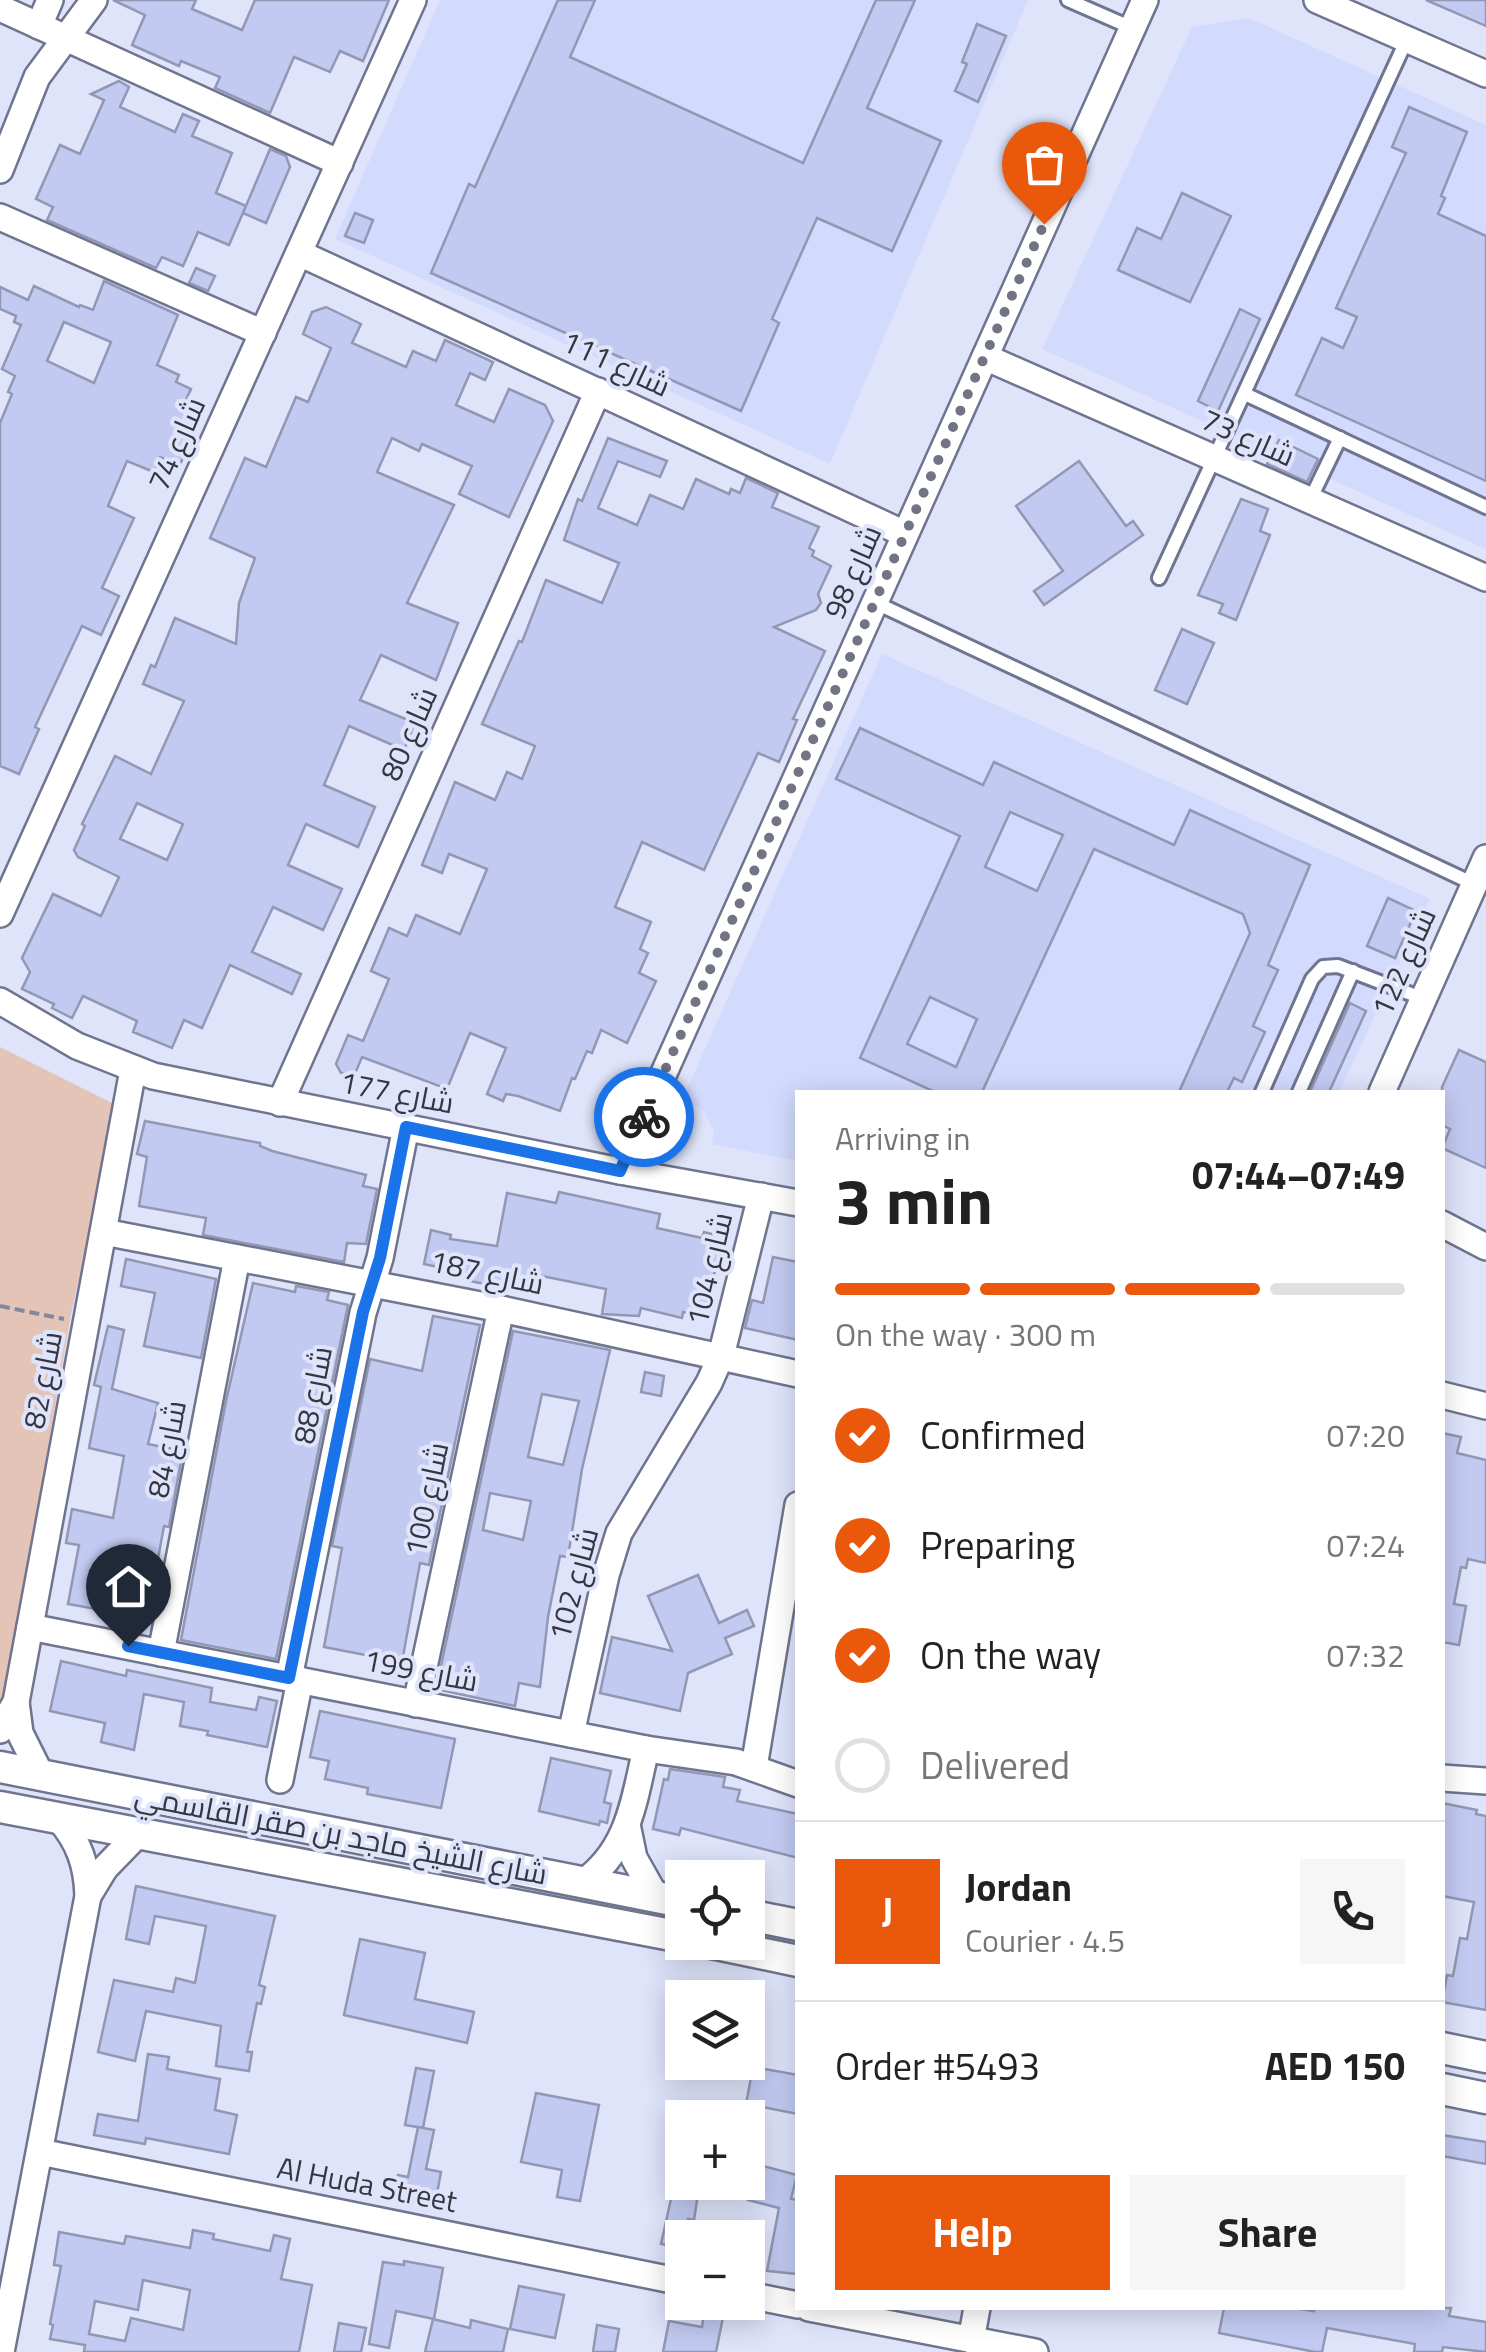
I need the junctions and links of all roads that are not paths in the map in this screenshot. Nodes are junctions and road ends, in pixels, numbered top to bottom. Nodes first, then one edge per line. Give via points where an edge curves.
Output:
1 (50, 0) edge
2 (94, 0) edge
3 (413, 0) edge
4 (1068, 0) edge
5 (1145, 0) edge
6 (1316, 0) edge
7 (0, 8) edge
8 (40, 26) junction
9 (1132, 28) junction
10 (66, 37) junction
11 (1407, 40) junction
12 (1486, 74) edge
13 (340, 163) junction
14 (0, 170) edge
15 (0, 216) edge
16 (300, 253) junction
17 (263, 334) junction
18 (985, 357) junction
19 (598, 391) junction
20 (1245, 394) junction
21 (1340, 438) junction
22 (1215, 458) junction
23 (1310, 500) junction
24 (1486, 507) edge
25 (905, 534) junction
26 (1159, 578) dead end
27 (1486, 578) edge
28 (874, 602) junction
29 (1483, 865) edge
30 (0, 914) edge
31 (1354, 971) junction
32 (1424, 998) junction
33 (0, 1001) edge
34 (133, 1070) junction
35 (1263, 1090) edge
36 (1300, 1090) edge
37 (1383, 1090) edge
38 (280, 1103) junction
39 (406, 1127) junction
40 (620, 1171) junction
41 (761, 1196) junction
42 (795, 1202) edge
43 (1445, 1226) edge
44 (104, 1232) junction
45 (1486, 1247) edge
46 (238, 1258) junction
47 (373, 1284) junction
48 (501, 1309) junction
49 (722, 1356) junction
50 (795, 1373) edge
51 (1445, 1397) edge
52 (1486, 1406) edge
53 (795, 1523) edge
54 (30, 1627) junction
55 (160, 1652) junction
56 (295, 1679) junction
57 (16, 1702) junction
58 (416, 1704) junction
59 (0, 1730) edge
60 (570, 1734) junction
61 (646, 1748) junction
62 (0, 1767) edge
63 (754, 1767) junction
64 (41, 1775) junction
65 (1445, 1778) edge
66 (280, 1780) dead end
67 (1486, 1781) edge
68 (795, 1783) edge
69 (0, 1807) edge
70 (59, 1819) junction
71 (628, 1829) junction
72 (138, 1834) junction
73 (582, 1883) junction
74 (665, 1894) edge
75 (88, 1896) junction
76 (665, 1898) edge
77 (765, 1918) edge
78 (795, 1924) edge
79 (665, 1935) edge
80 (765, 1954) edge
81 (795, 1961) edge
82 (1445, 2049) edge
83 (1486, 2057) edge
84 (1445, 2090) edge
85 (1486, 2098) edge
86 (40, 2152) junction
87 (9, 2252) edge
88 (665, 2279) edge
89 (765, 2298) edge
90 (795, 2304) edge
91 (819, 2310) edge
92 (977, 2310) edge
93 (971, 2340) junction
94 (1, 2352) edge
95 (1035, 2352) edge

1 - 8 street
2 - 10 street
3 - 13 street, شارع 74
4 - 9 lane
5 - 9 street, شارع 98
6 - 11 street
7 - 8 street
8 - 10 street
9 - 18 street, شارع 98
10 - 13 street
10 - 14 street via 37,77
11 - 12 street
11 - 20 lane
13 - 16 street, شارع 74
15 - 17 street
16 - 17 street, شارع 74
16 - 19 street, شارع 111
17 - 30 street, شارع 74
18 - 22 street, شارع 73
18 - 25 street, شارع 98
19 - 25 street, شارع 111
19 - 38 street, شارع 80
20 - 21 lane
20 - 22 lane
21 - 23 lane
21 - 24 lane
22 - 23 street, شارع 73
22 - 26 lane
23 - 27 street, شارع 73
25 - 28 street, شارع 98
28 - 29 lane
28 - 40 street, شارع 98
29 - 32 street, شارع 122
31 - 32 lane
31 - 35 lane via 1330,965 1316,972
31 - 36 lane
32 - 37 street, شارع 122
33 - 34 street, شارع 177
34 - 38 street, شارع 177
34 - 44 street, شارع 82
38 - 39 street, شارع 177
39 - 40 street, شارع 177
39 - 47 street, شارع 88
40 - 41 street, شارع 177
41 - 42 street, شارع 177
41 - 49 street, شارع 104
43 - 45 street
44 - 46 street, شارع 187
44 - 54 street, شارع 82
46 - 47 street, شارع 187
46 - 55 street, شارع 84
47 - 48 street, شارع 187
47 - 56 street, شارع 88
48 - 49 street, شارع 187
48 - 58 street, شارع 100
49 - 50 street, شارع 187
49 - 60 street, شارع 102 via 618,1533
51 - 52 street
53 - 63 street
54 - 55 street, شارع 199
54 - 57 street, شارع 82
55 - 56 street, شارع 199
56 - 58 street, شارع 199
56 - 66 street, شارع 88
57 - 59 street, شارع 82
57 - 64 street, شارع 82 via 25,1748
58 - 60 street, شارع 199
60 - 61 street, شارع 199
61 - 63 street, شارع 199
61 - 71 street
62 - 64 street, شارع الشيخ ماجد بن صقر القاسمي
63 - 68 street, شارع 199
64 - 73 street, شارع الشيخ ماجد بن صقر القاسمي
65 - 67 street
69 - 70 street, شارع الشيخ ماجد بن صقر القاسمي
70 - 72 street, شارع الشيخ ماجد بن صقر القاسمي
70 - 75 street via 84,1862
71 - 73 street via 604,1865
71 - 74 street via 634,1858
72 - 75 street
72 - 79 street, شارع الشيخ ماجد بن صقر القاسمي
73 - 76 street, شارع الشيخ ماجد بن صقر القاسمي
75 - 86 street
77 - 78 street
80 - 81 street
82 - 83 street
84 - 85 street
86 - 87 street
86 - 88 street, Al Huda Street
87 - 94 street
89 - 90 street
91 - 93 street
92 - 93 street
93 - 95 street

